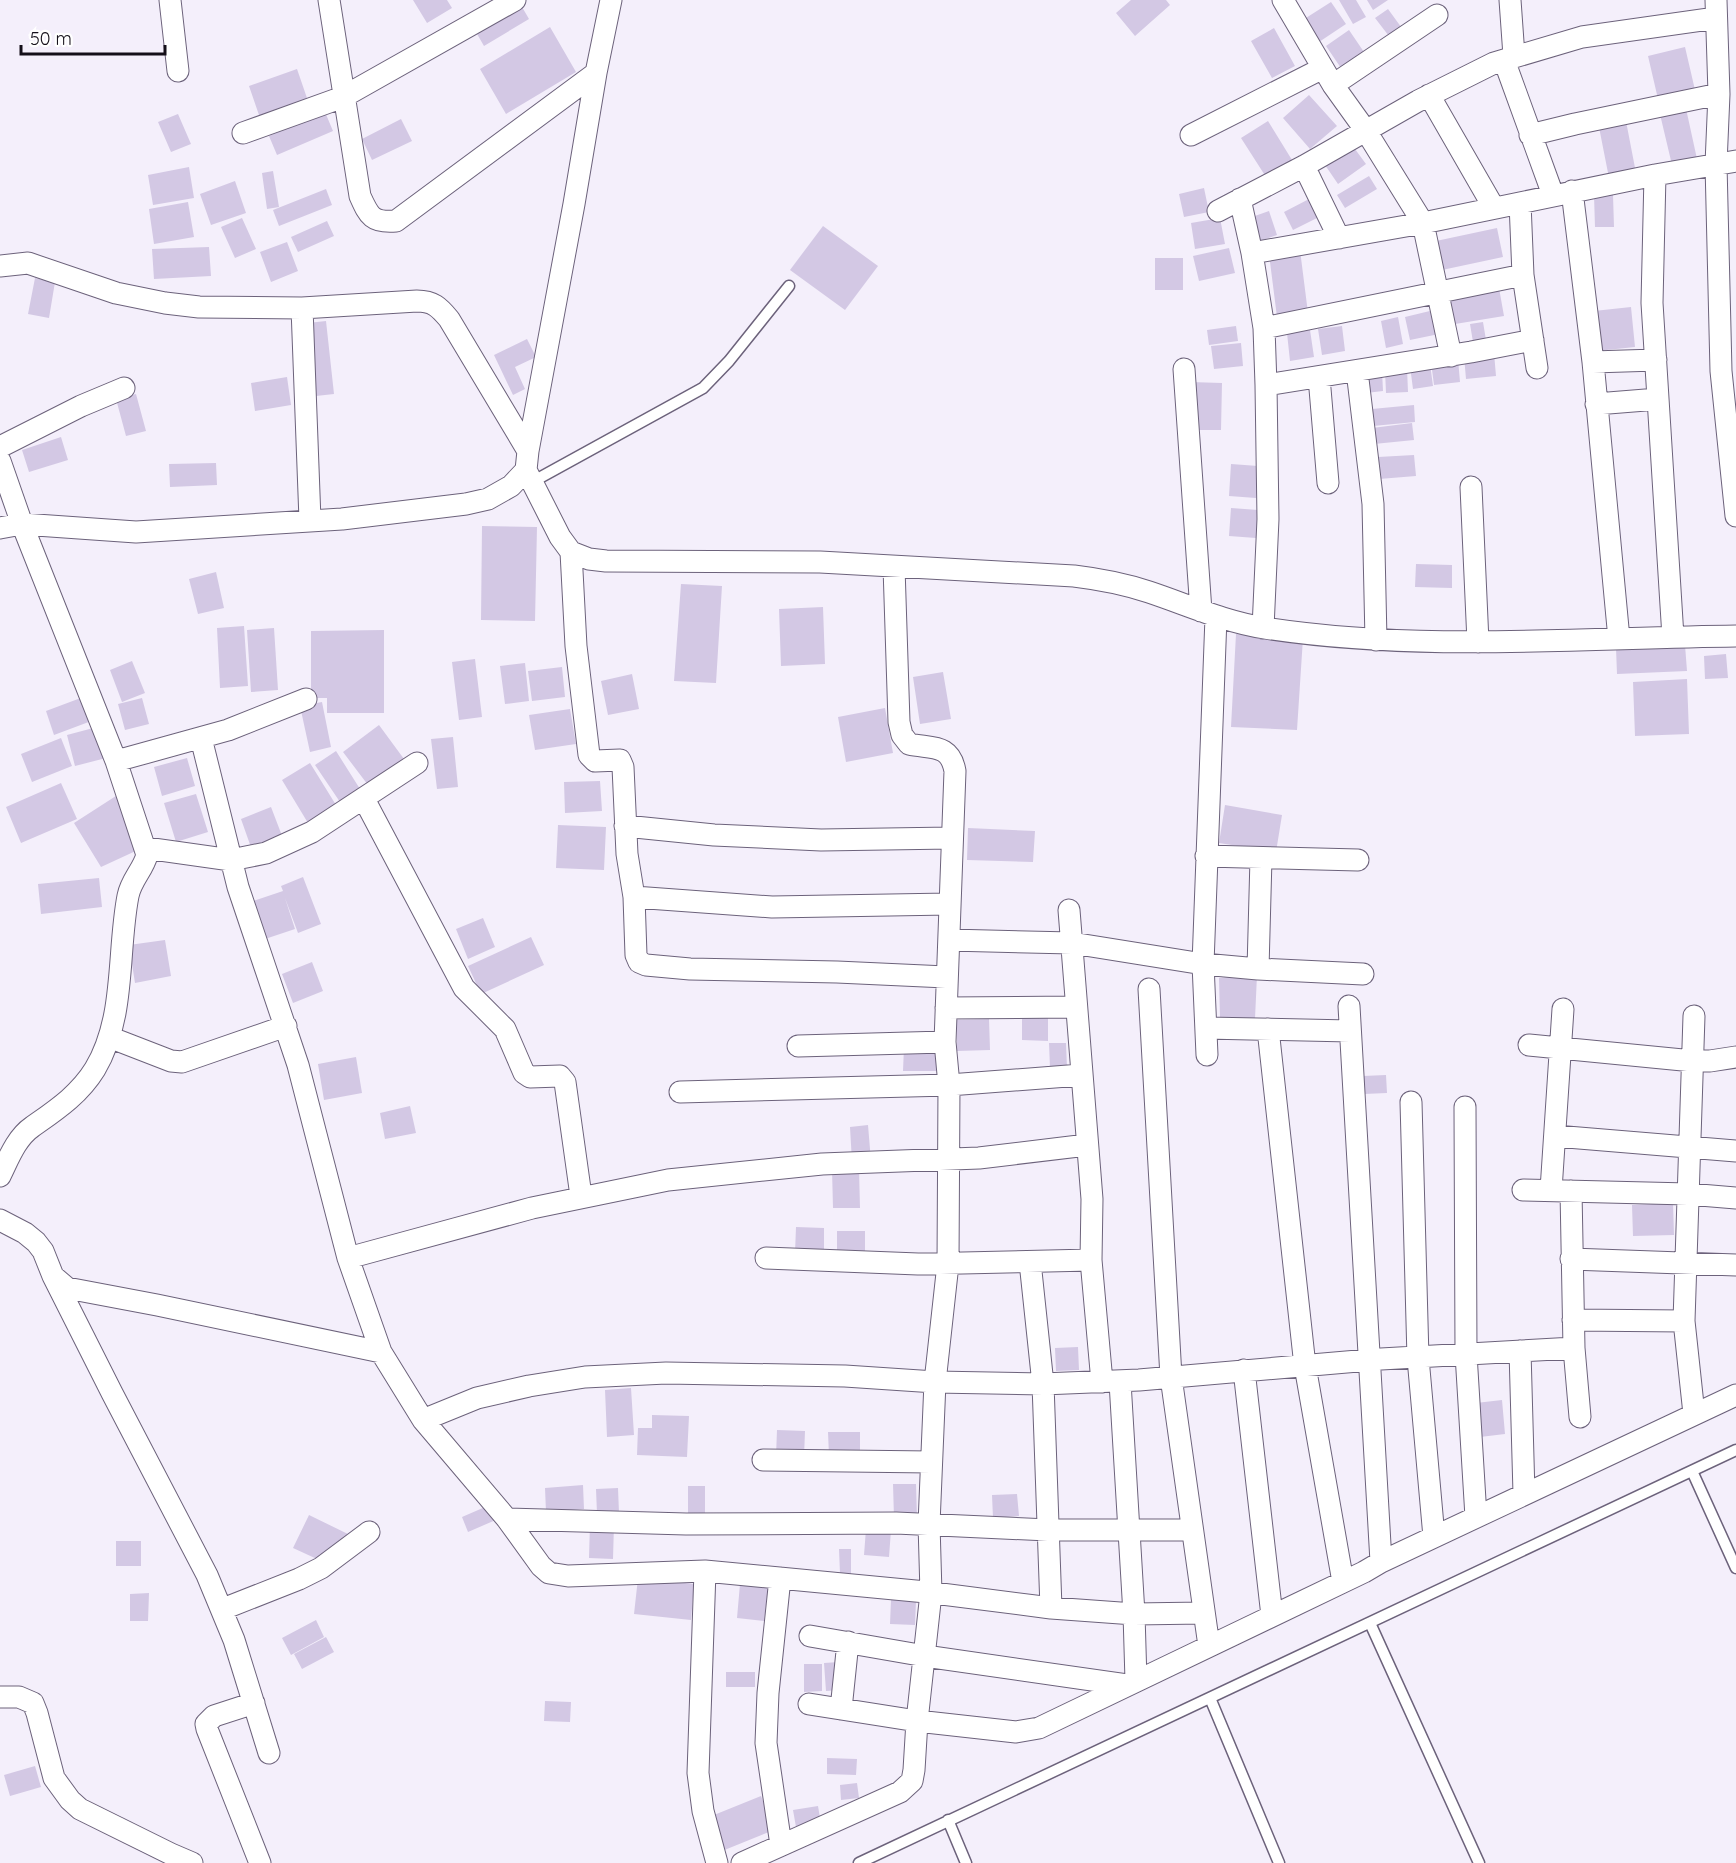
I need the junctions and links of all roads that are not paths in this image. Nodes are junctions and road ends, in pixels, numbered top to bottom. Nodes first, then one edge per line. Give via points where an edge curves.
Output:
1 (170, 0) edge
2 (329, 0) edge
3 (515, 0) edge
4 (611, 0) edge
5 (1283, 0) edge
6 (1510, 0) edge
7 (1716, 9) edge
8 (1437, 15) dead end
9 (1509, 58) junction
10 (178, 71) dead end
11 (596, 73) junction
12 (1328, 76) junction
13 (1719, 94) junction
14 (1429, 95) junction
15 (343, 97) junction
16 (1366, 131) junction
17 (243, 133) dead end
18 (1191, 135) dead end
19 (1530, 135) junction
20 (1726, 162) edge
21 (1304, 166) junction
22 (1654, 175) junction
23 (1563, 193) junction
24 (1240, 199) junction
25 (1520, 203) junction
26 (1494, 208) junction
27 (1218, 211) dead end
28 (1423, 223) junction
29 (1339, 238) junction
30 (1252, 254) junction
31 (0, 266) edge
32 (1523, 276) junction
33 (789, 286) dead end
34 (1438, 293) junction
35 (302, 308) junction
36 (1264, 328) junction
37 (1533, 340) junction
38 (1451, 356) junction
39 (1656, 360) junction
40 (1593, 362) junction
41 (1537, 368) dead end
42 (1184, 369) dead end
43 (1728, 370) edge
44 (1357, 371) junction
45 (1319, 377) junction
46 (1266, 385) junction
47 (124, 388) dead end
48 (1658, 399) junction
49 (1596, 404) junction
50 (0, 447) edge
51 (0, 461) edge
52 (528, 468) junction
53 (1328, 483) dead end
54 (1471, 487) dead end
55 (1736, 516) edge
56 (310, 520) junction
57 (22, 524) junction
58 (0, 528) edge
59 (571, 552) junction
60 (894, 567) junction
61 (1208, 614) junction
62 (1263, 628) junction
63 (1736, 636) edge
64 (1673, 637) junction
65 (1619, 639) junction
66 (1377, 640) junction
67 (1478, 642) junction
68 (306, 699) dead end
69 (201, 738) junction
70 (116, 761) junction
71 (417, 763) dead end
72 (364, 799) junction
73 (625, 826) junction
74 (951, 838) junction
75 (146, 848) junction
76 (1206, 856) junction
77 (1261, 858) junction
78 (231, 860) junction
79 (1358, 860) dead end
80 (634, 897) junction
81 (949, 904) junction
82 (1069, 910) dead end
83 (949, 940) junction
84 (1072, 943) junction
85 (1203, 964) junction
86 (1258, 969) junction
87 (1363, 974) dead end
88 (946, 977) junction
89 (1149, 988) dead end
90 (1349, 1006) dead end
91 (1076, 1007) junction
92 (946, 1008) junction
93 (1563, 1008) dead end
94 (1694, 1016) dead end
95 (286, 1026) junction
96 (1206, 1028) junction
97 (1268, 1029) junction
98 (1350, 1031) junction
99 (109, 1037) junction
100 (945, 1042) junction
101 (1529, 1045) dead end
102 (798, 1046) dead end
103 (1560, 1048) junction
104 (1208, 1055) dead end
105 (1736, 1057) edge
106 (1694, 1061) junction
107 (1081, 1075) junction
108 (949, 1085) junction
109 (680, 1092) dead end
110 (1411, 1102) dead end
111 (1465, 1107) dead end
112 (1555, 1136) junction
113 (1087, 1146) junction
114 (1690, 1146) junction
115 (1736, 1151) edge
116 (948, 1161) junction
117 (0, 1176) edge
118 (1523, 1190) dead end
119 (1561, 1190) junction
120 (1688, 1194) junction
121 (581, 1197) junction
122 (1736, 1198) edge
123 (0, 1220) edge
124 (348, 1258) junction
125 (766, 1258) dead end
126 (1571, 1259) junction
127 (1091, 1260) junction
128 (1030, 1262) junction
129 (1686, 1262) junction
130 (948, 1264) junction
131 (1736, 1265) edge
132 (53, 1276) junction
133 (1573, 1320) junction
134 (1684, 1321) junction
135 (1574, 1348) junction
136 (1520, 1351) junction
137 (381, 1352) junction
138 (1466, 1354) junction
139 (1418, 1358) junction
140 (1369, 1360) junction
141 (1305, 1366) junction
142 (1244, 1370) junction
143 (1171, 1377) junction
144 (935, 1382) junction
145 (1111, 1382) junction
146 (1043, 1384) junction
147 (1736, 1395) edge
148 (1694, 1414) junction
149 (1580, 1417) dead end
150 (423, 1420) junction
151 (1736, 1450) edge
152 (763, 1460) dead end
153 (931, 1462) junction
154 (1692, 1471) junction
155 (1524, 1494) junction
156 (1476, 1517) junction
157 (507, 1519) junction
158 (929, 1524) junction
159 (1048, 1530) junction
160 (1192, 1530) junction
161 (1129, 1531) junction
162 (369, 1532) dead end
163 (1434, 1537) junction
164 (1381, 1562) junction
165 (1736, 1568) edge
166 (705, 1571) junction
167 (780, 1578) junction
168 (1343, 1582) junction
169 (931, 1593) junction
170 (1051, 1608) junction
171 (223, 1609) junction
172 (1203, 1613) junction
173 (1134, 1614) junction
174 (1272, 1616) junction
175 (1370, 1623) junction
176 (810, 1636) dead end
177 (848, 1642) junction
178 (1209, 1646) junction
179 (925, 1656) junction
180 (1132, 1683) junction
181 (0, 1697) edge
182 (1210, 1698) junction
183 (254, 1703) junction
184 (810, 1704) dead end
185 (841, 1709) junction
186 (916, 1721) junction
187 (269, 1753) dead end
188 (948, 1820) junction
189 (781, 1845) junction
190 (192, 1863) edge
191 (260, 1863) edge
192 (717, 1863) edge
193 (742, 1863) edge
194 (859, 1863) edge
195 (966, 1863) edge
196 (1279, 1863) edge
197 (1479, 1863) edge

1 - 10 street
2 - 15 street
3 - 15 street
4 - 11 street
5 - 12 street
6 - 9 street
7 - 9 street via 1582,37
7 - 13 street
8 - 12 street
9 - 14 street
9 - 19 street
11 - 15 street via 396,221 377,220 367,212 360,196
11 - 52 street
12 - 16 street
12 - 18 street
13 - 19 street
13 - 20 street
14 - 16 street
14 - 26 street
15 - 17 street
16 - 21 street
16 - 28 street
19 - 23 street
20 - 22 street
20 - 43 street
21 - 24 street
21 - 29 street
22 - 23 street
22 - 39 street
23 - 25 street
23 - 40 street
24 - 27 street
24 - 30 street
25 - 26 street
25 - 32 street
26 - 28 street
28 - 29 street
28 - 34 street
29 - 30 street
30 - 36 street
31 - 35 street via 28,263 116,293 165,303
32 - 34 street
32 - 37 street
33 - 52 lane via 704,388
34 - 36 street
34 - 38 street
35 - 52 street via 417,301 435,304 449,319
35 - 56 street
36 - 46 street
37 - 38 street
37 - 41 street
38 - 44 street
39 - 40 street
39 - 48 street
40 - 49 street
42 - 61 street
43 - 55 street
44 - 45 street
44 - 66 street via 1373,504
45 - 46 street
45 - 53 street
46 - 62 street via 1269,519
47 - 50 street
48 - 49 street
48 - 64 street
49 - 65 street
51 - 57 street
52 - 56 street via 511,486 488,499
52 - 59 street
54 - 67 street
56 - 57 street via 136,532
57 - 58 street
57 - 70 street
59 - 60 street via 606,561 820,562
59 - 73 street via 576,646 589,754 594,761 616,759 622,763
60 - 61 street via 1095,579
60 - 74 street via 899,722 909,744 949,754 955,771
61 - 62 street
61 - 76 street
62 - 66 street
63 - 64 street
64 - 65 street
65 - 67 street
66 - 67 street
68 - 69 street
69 - 70 street
69 - 78 street
70 - 75 street
71 - 72 street
72 - 78 street via 284,846
72 - 121 street via 464,988 505,1029 524,1073 530,1077 560,1076 565,1082
73 - 74 street via 821,840
73 - 80 street
74 - 81 street
75 - 78 street
75 - 99 street via 146,861 130,886
76 - 77 street
76 - 85 street
77 - 79 street
77 - 86 street
78 - 95 street
80 - 81 street via 772,907
80 - 88 street via 636,955 646,965
81 - 83 street
82 - 84 street
83 - 84 street
83 - 88 street
84 - 85 street
84 - 91 street
85 - 86 street
85 - 96 street
86 - 87 street
88 - 92 street
89 - 143 street
90 - 98 street
91 - 92 street
91 - 107 street
92 - 100 street
93 - 103 street
94 - 106 street
95 - 99 street via 182,1062
95 - 124 street
96 - 97 street
96 - 104 street
97 - 98 street
97 - 141 street
98 - 140 street
99 - 117 street via 86,1082 72,1098 25,1134
100 - 102 street
100 - 108 street
101 - 103 street
103 - 106 street
103 - 112 street
105 - 106 street
106 - 114 street
107 - 108 street
107 - 113 street
108 - 109 street
108 - 116 street
110 - 139 street
111 - 138 street
112 - 114 street
112 - 119 street
113 - 116 street
113 - 127 street via 1092,1199
114 - 115 street
114 - 120 street
116 - 121 street via 822,1164 749,1171 668,1180
116 - 130 street
118 - 119 street
119 - 120 street
119 - 126 street
120 - 122 street
120 - 129 street
121 - 124 street
123 - 132 street via 36,1242
124 - 137 street
125 - 130 street
126 - 129 street
126 - 133 street
127 - 128 street
127 - 145 street
128 - 130 street
128 - 146 street
129 - 131 street
129 - 134 street
130 - 144 street
132 - 137 street via 67,1288
132 - 171 street
133 - 134 street
133 - 135 street
134 - 148 street
135 - 136 street
135 - 149 street
136 - 138 street
136 - 155 street
137 - 150 street
138 - 139 street
138 - 156 street
139 - 140 street
139 - 163 street
140 - 141 street
140 - 164 street
141 - 142 street
141 - 168 street
142 - 143 street
142 - 174 street
143 - 145 street
143 - 160 street
144 - 146 street
144 - 150 street via 666,1373 585,1377 477,1398
144 - 153 street
145 - 146 street
145 - 161 street
146 - 159 street
147 - 148 street
148 - 155 street
150 - 157 street
151 - 154 lane
152 - 153 street
153 - 158 street
154 - 165 lane
154 - 175 lane
155 - 156 street
156 - 163 street
157 - 158 street
157 - 166 street via 549,1573
158 - 159 street
158 - 169 street
159 - 161 street
159 - 170 street
160 - 161 street
160 - 172 street
161 - 173 street
162 - 171 street via 321,1568
163 - 164 street
164 - 168 street
166 - 167 street
166 - 192 street via 698,1773
167 - 169 street
167 - 189 street via 766,1743
168 - 174 street
169 - 170 street
169 - 179 street
170 - 173 street
171 - 183 street
172 - 173 street
172 - 178 street
173 - 180 street
174 - 178 street
175 - 182 lane
175 - 197 lane
176 - 177 street
177 - 179 street
177 - 185 street
178 - 180 street
179 - 180 street
179 - 186 street
180 - 186 street via 1022,1732
181 - 190 street via 20,1697 33,1703 54,1778 80,1809
182 - 188 lane
182 - 196 lane
183 - 187 street
183 - 191 street via 214,1716 206,1724
184 - 185 street
185 - 186 street
186 - 189 street via 914,1770 907,1787
188 - 194 lane
188 - 195 lane
189 - 193 street

